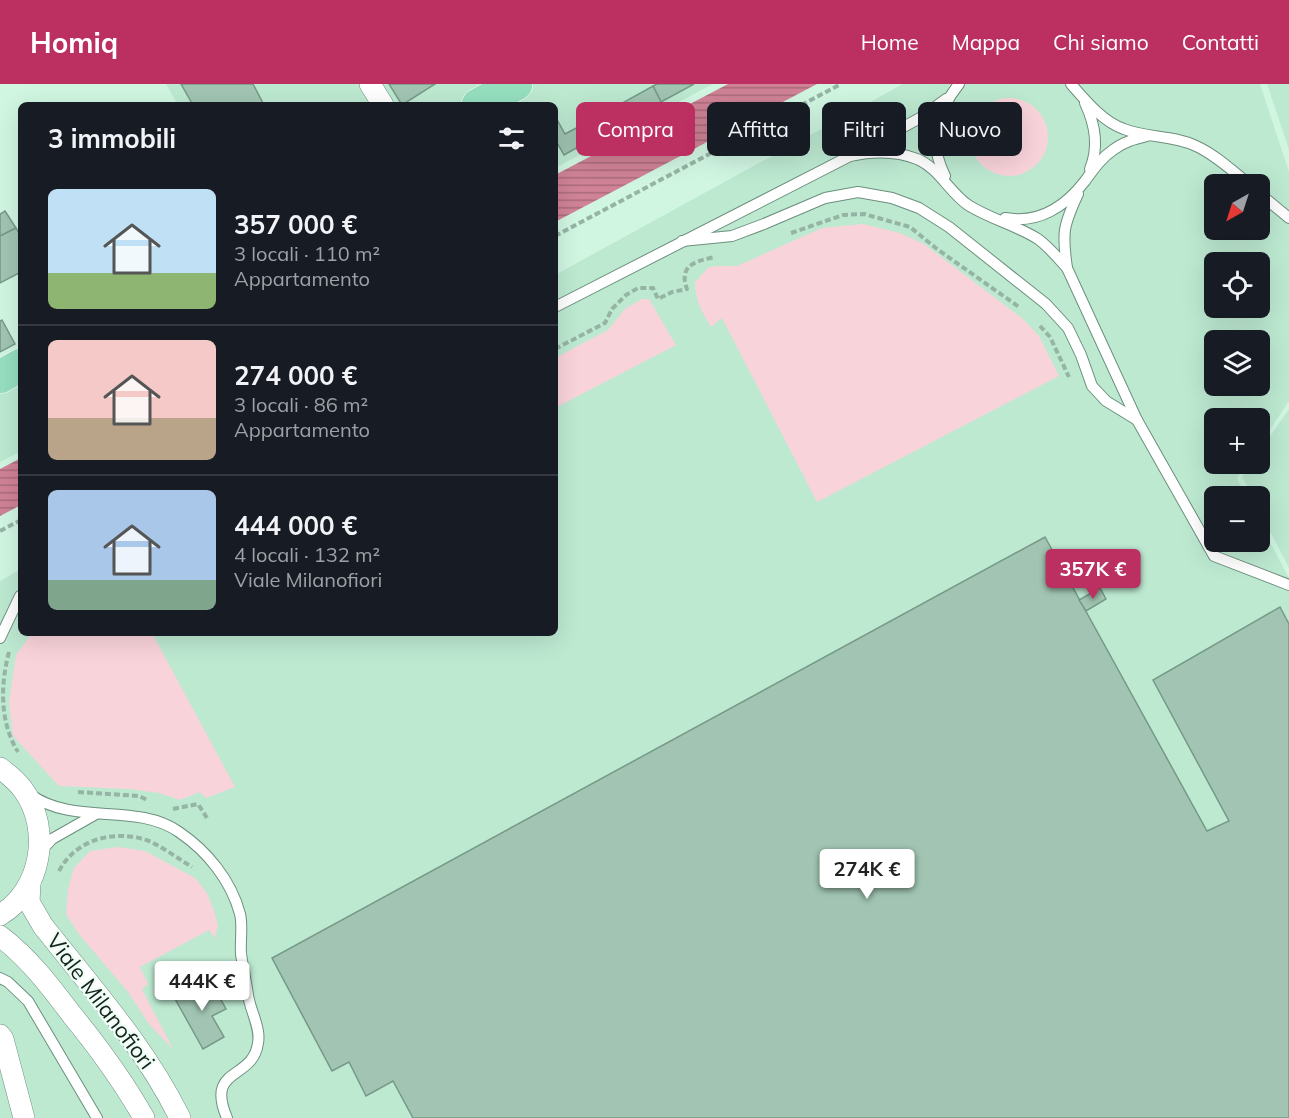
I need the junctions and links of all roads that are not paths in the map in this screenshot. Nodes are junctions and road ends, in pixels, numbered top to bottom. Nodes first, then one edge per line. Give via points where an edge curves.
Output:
1 (370, 84) edge
2 (516, 84) edge
3 (959, 84) edge
4 (1071, 84) edge
5 (1083, 97) junction
6 (946, 99) junction
7 (381, 102) edge
8 (483, 102) edge
9 (906, 126) edge
10 (1152, 135) junction
11 (850, 156) edge
12 (905, 156) edge
13 (1236, 174) edge
14 (1083, 183) junction
15 (949, 185) junction
16 (1270, 202) edge
17 (989, 216) junction
18 (1289, 218) edge
19 (682, 242) junction
20 (1067, 268) junction
21 (558, 305) edge
22 (18, 367) edge
23 (0, 377) edge
24 (1137, 420) junction
25 (1289, 585) edge
26 (18, 598) edge
27 (18, 600) edge
28 (0, 618) edge
29 (0, 638) edge
30 (0, 767) edge
31 (24, 790) junction
32 (96, 814) junction
33 (40, 852) junction
34 (30, 884) junction
35 (0, 915) edge
36 (0, 936) edge
37 (0, 978) edge
38 (0, 1035) edge
39 (24, 1118) edge
40 (97, 1118) edge
41 (144, 1118) edge
42 (180, 1118) edge
43 (227, 1118) edge

1 - 7 street
2 - 8 main road
3 - 6 lane
4 - 5 lane
5 - 10 lane via 1110,122
5 - 14 lane via 1096,140
6 - 9 lane
6 - 15 lane via 935,142 939,165
10 - 13 lane via 1198,146
10 - 14 lane via 1113,150
11 - 19 lane
12 - 15 lane via 931,168
14 - 17 lane via 1065,203 1042,216 1016,220
14 - 20 lane via 1064,226
15 - 17 lane via 966,204
16 - 18 lane
17 - 20 lane via 1039,240
19 - 21 lane
19 - 24 lane via 732,236 825,198 858,192 919,208 1046,304 1068,328 1092,386 1106,401
20 - 24 lane
22 - 23 main road
24 - 25 lane via 1214,556
26 - 28 lane
27 - 29 lane
30 - 31 street
31 - 32 lane via 43,804
31 - 33 street via 38,820
32 - 33 lane via 58,835
32 - 43 lane via 157,819 197,846 215,864 231,891 240,915 242,955 258,1042 254,1056 221,1088 221,1104
33 - 34 street
34 - 35 street via 10,909
34 - 42 street, Viale Milanofiori via 29,902 43,926 147,1059
36 - 41 street, Viale Milanofiori via 18,950 52,989 114,1067
37 - 40 lane via 28,1001
38 - 39 street

